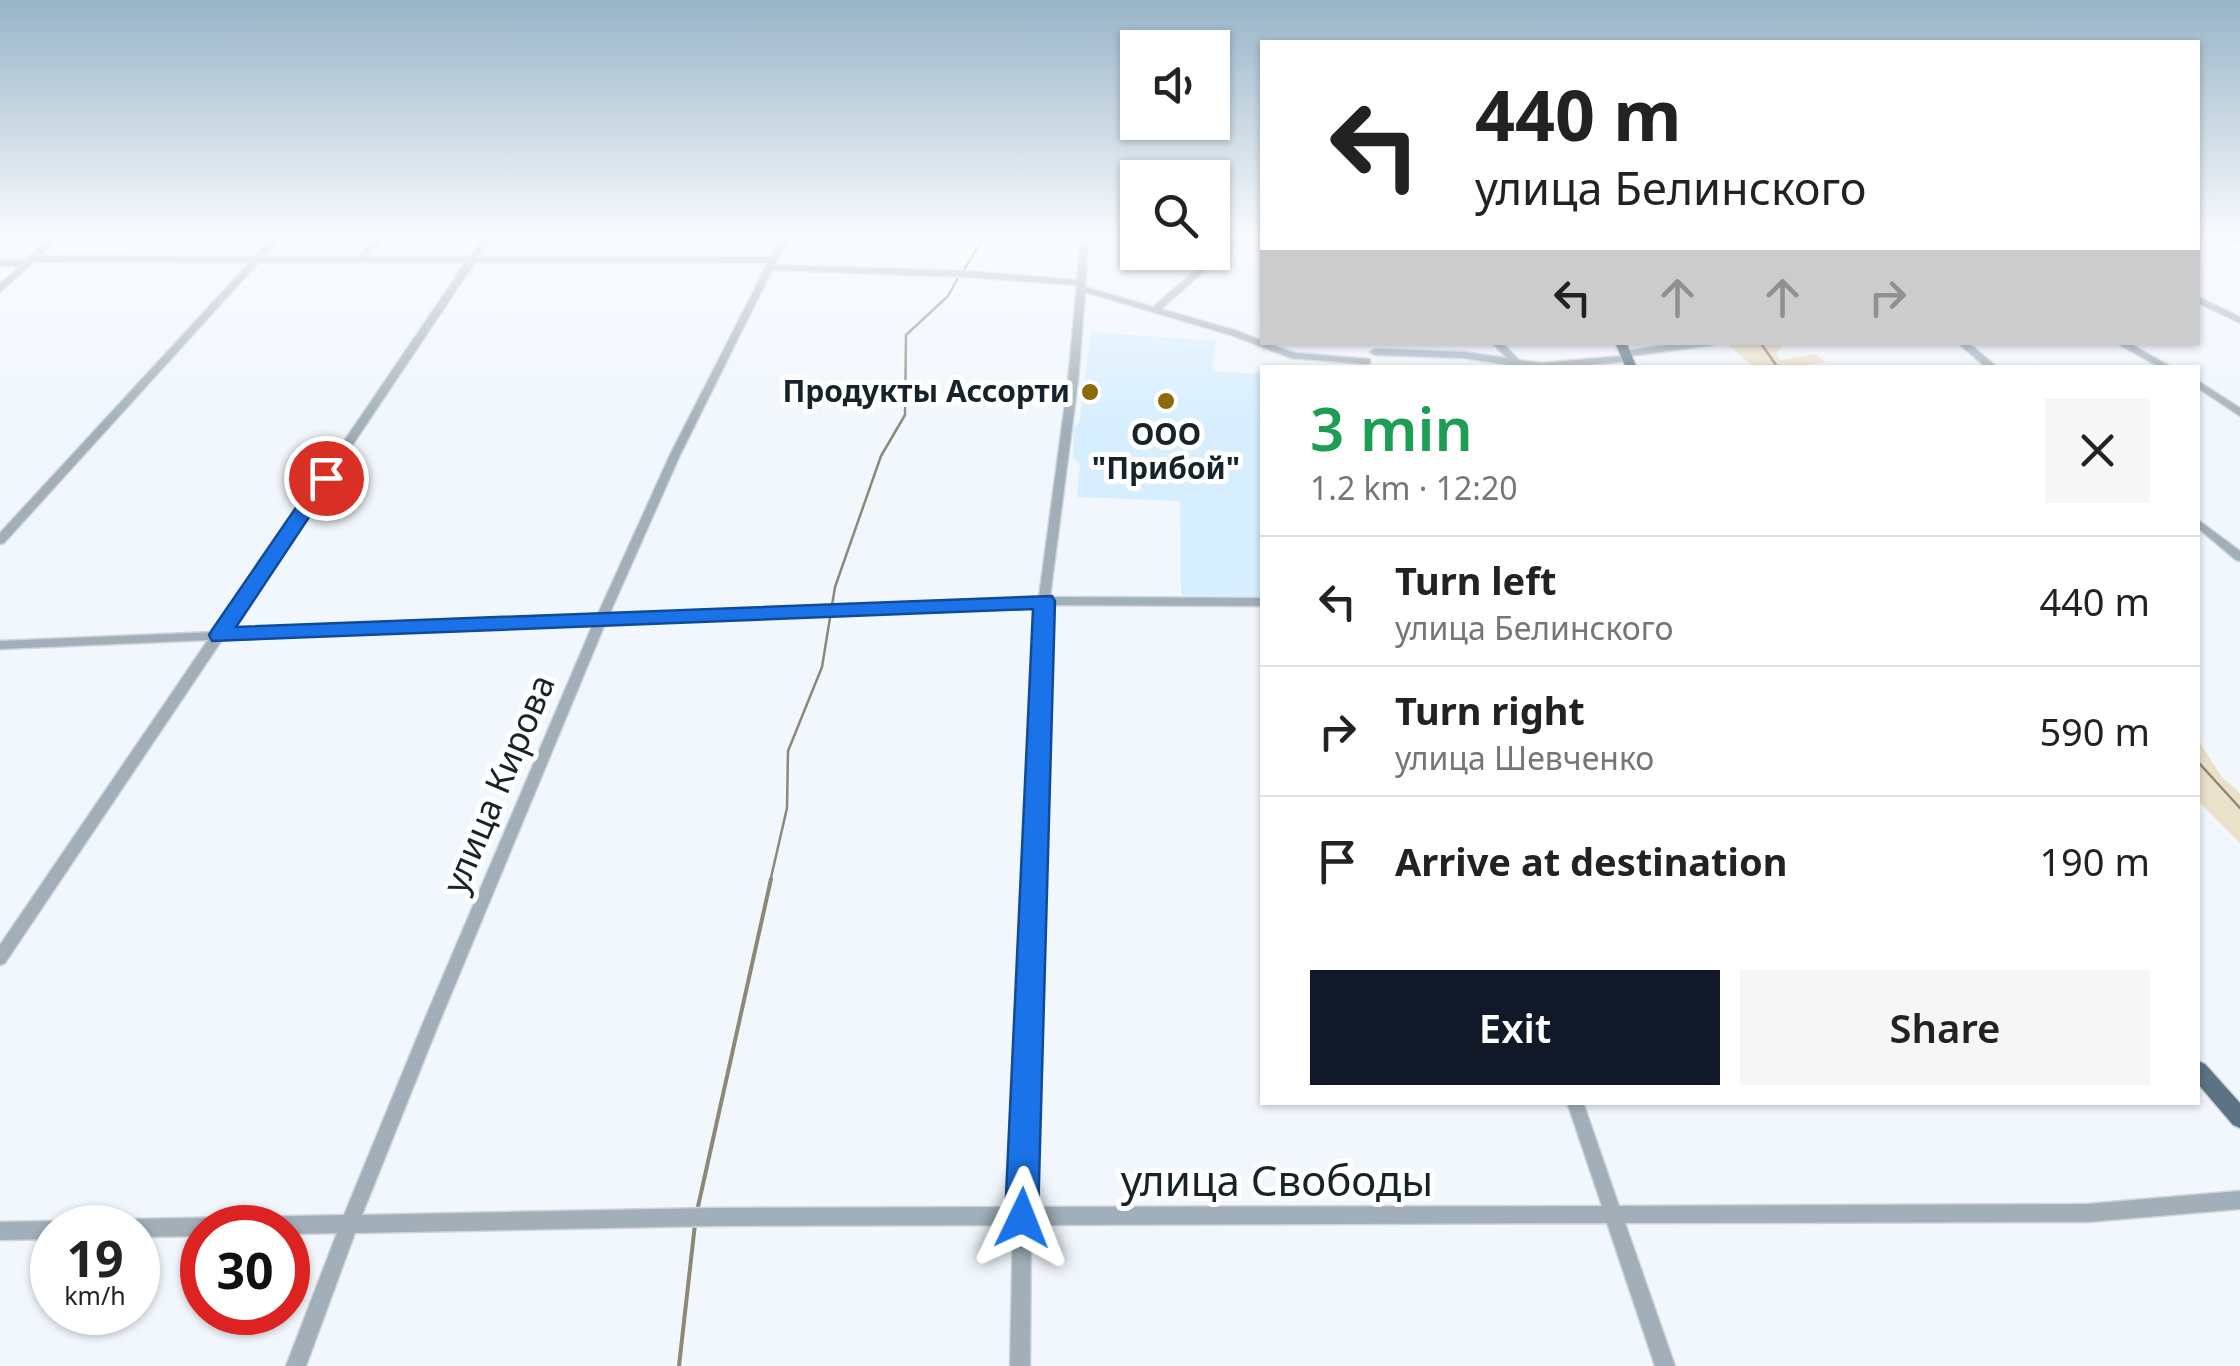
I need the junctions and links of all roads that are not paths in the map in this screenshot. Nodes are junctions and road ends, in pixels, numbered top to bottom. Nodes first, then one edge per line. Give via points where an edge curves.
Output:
1 (221, 302) edge
2 (444, 302) edge
3 (749, 302) edge
4 (1079, 302) edge
5 (1132, 302) edge
6 (1164, 302) edge
7 (2207, 302) edge
8 (2213, 302) edge
9 (1156, 309) junction
10 (2240, 310) edge
11 (2240, 320) edge
12 (1260, 344) edge
13 (1263, 345) edge
14 (1498, 345) edge
15 (1694, 345) edge
16 (1965, 345) edge
17 (2125, 345) edge
18 (1626, 356) edge
19 (1369, 360) edge
20 (1517, 363) junction
21 (1534, 365) edge
22 (1550, 365) edge
23 (1990, 365) edge
24 (2162, 365) edge
25 (2200, 385) edge
26 (2240, 413) edge
27 (2200, 526) edge
28 (0, 540) edge
29 (2240, 557) edge
30 (1044, 601) junction
31 (1260, 602) edge
32 (600, 619) junction
33 (220, 635) junction
34 (0, 645) edge
35 (0, 958) edge
36 (2200, 1072) edge
37 (1576, 1105) edge
38 (2240, 1118) edge
39 (2240, 1200) edge
40 (1612, 1213) junction
41 (1022, 1218) junction
42 (348, 1221) junction
43 (160, 1227) edge
44 (30, 1231) edge
45 (0, 1232) edge
46 (296, 1366) edge
47 (1020, 1366) edge
48 (1665, 1366) edge

1 - 28 street
2 - 33 street
3 - 32 street, улица Кирова
4 - 30 street
5 - 9 street
6 - 9 street
7 - 11 street
8 - 10 street
9 - 12 street
13 - 19 street via 1302,358
14 - 20 street
15 - 18 street
16 - 23 street
17 - 24 street
18 - 22 street
19 - 20 street via 1432,352
20 - 21 street
25 - 26 street
27 - 29 street
30 - 31 street
30 - 32 street
30 - 41 street
32 - 33 street
32 - 42 street, улица Кирова
33 - 34 street
33 - 35 street
36 - 38 main road
37 - 40 street
39 - 40 street, улица Свободы via 2086,1213
40 - 41 street, улица Свободы
40 - 48 street
41 - 42 street, улица Свободы
41 - 47 street
42 - 43 street, улица Свободы
42 - 46 street, улица Кирова
44 - 45 street

